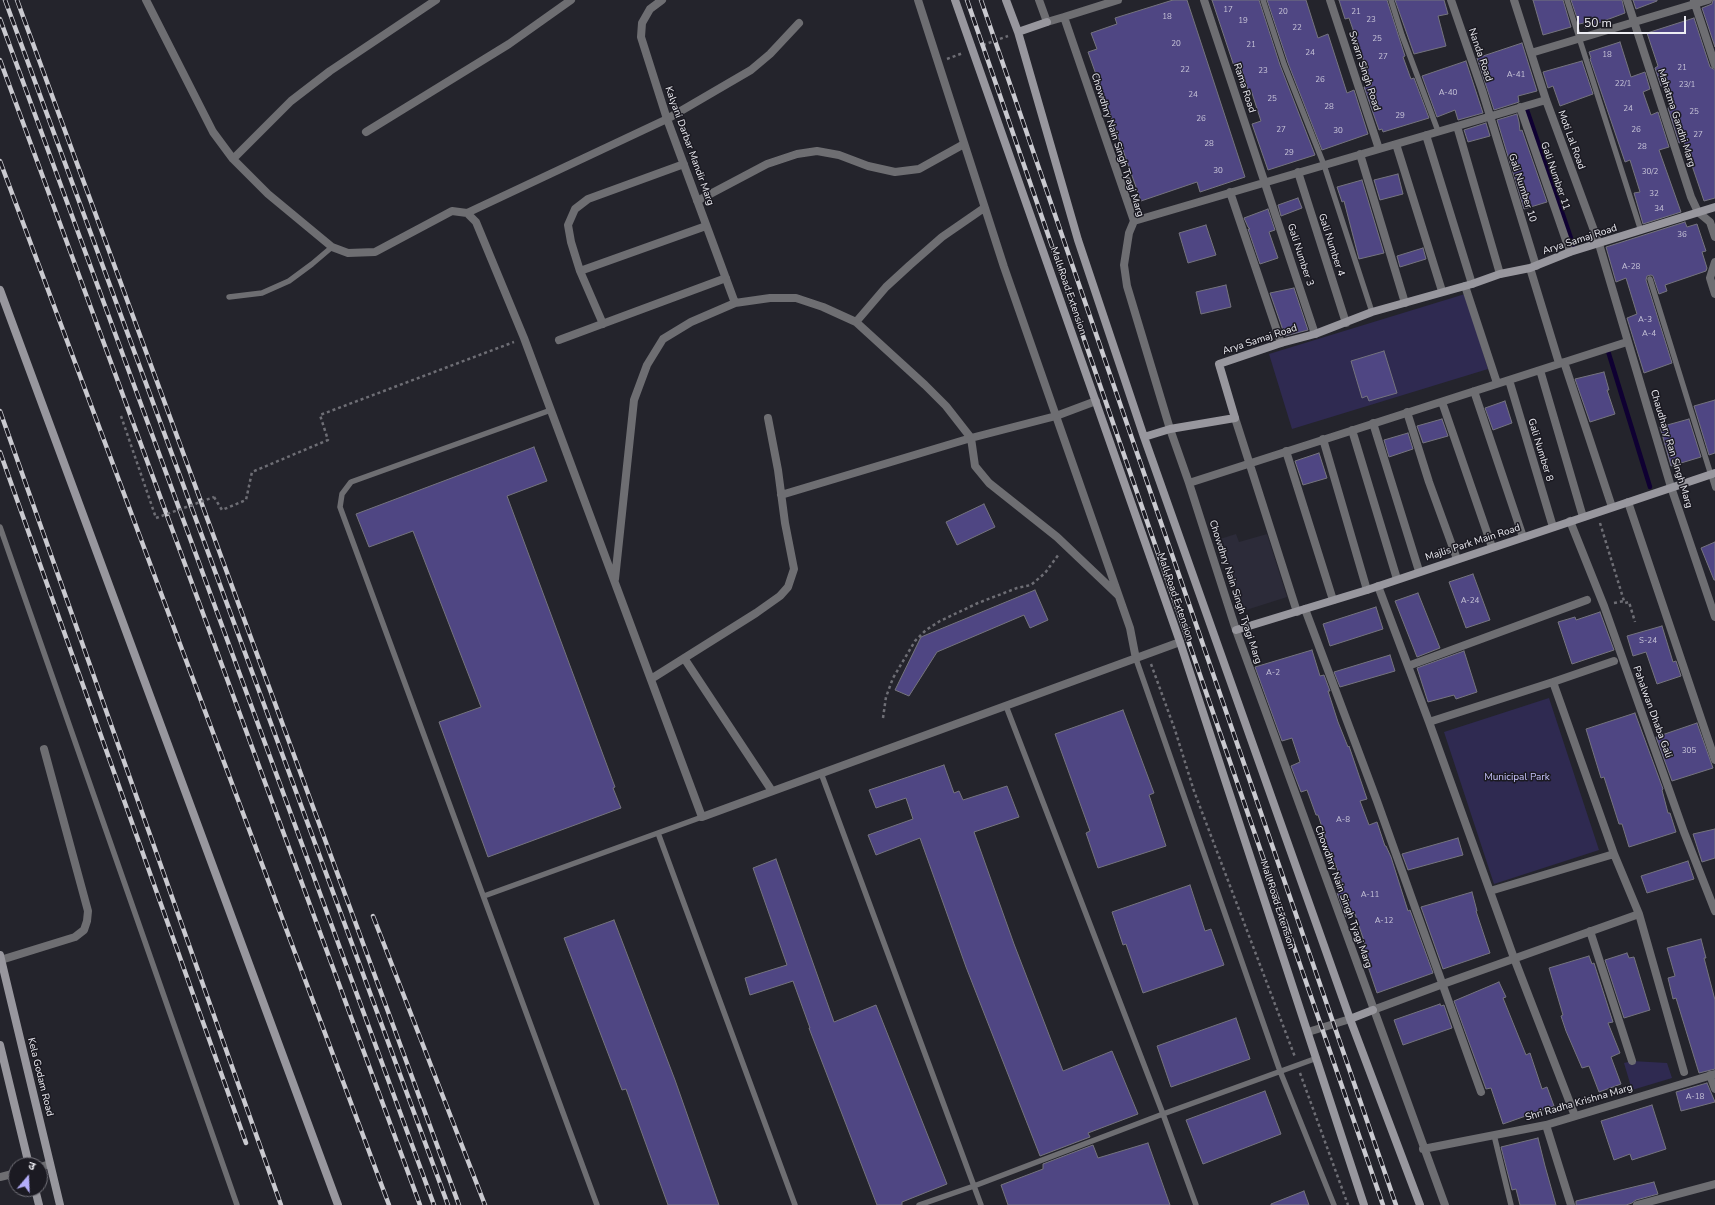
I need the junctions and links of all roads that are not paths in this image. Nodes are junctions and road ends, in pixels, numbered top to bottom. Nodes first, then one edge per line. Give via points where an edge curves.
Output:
1 (146, 0) edge
2 (436, 0) edge
3 (571, 0) edge
4 (662, 0) edge
5 (918, 0) edge
6 (955, 0) edge
7 (1006, 0) edge
8 (1039, 0) edge
9 (1118, 0) edge
10 (1204, 0) edge
11 (1263, 0) edge
12 (1330, 0) edge
13 (1391, 0) edge
14 (1451, 0) edge
15 (1514, 0) edge
16 (1567, 0) edge
17 (1626, 0) edge
18 (1708, 0) edge
19 (1694, 2) edge
20 (1064, 17) junction
21 (1634, 21) junction
22 (1047, 22) junction
23 (799, 23) dead end
24 (1018, 32) junction
25 (1579, 39) junction
26 (1531, 53) junction
27 (1715, 65) edge
28 (1546, 100) junction
29 (1520, 107) junction
30 (1489, 116) junction
31 (667, 119) junction
32 (1457, 126) junction
33 (1438, 131) junction
34 (366, 132) dead end
35 (1426, 135) junction
36 (964, 144) junction
37 (1396, 144) junction
38 (1379, 149) junction
39 (1360, 154) junction
40 (233, 159) junction
41 (684, 164) junction
42 (1324, 165) junction
43 (1298, 172) junction
44 (1265, 182) junction
45 (1230, 192) junction
46 (697, 201) junction
47 (1715, 206) edge
48 (984, 208) junction
49 (1698, 212) junction
50 (467, 213) junction
51 (1134, 221) junction
52 (706, 226) junction
53 (1641, 231) junction
54 (1715, 237) edge
55 (1599, 244) junction
56 (332, 246) junction
57 (1570, 252) junction
58 (1715, 262) edge
59 (1533, 267) junction
60 (580, 271) junction
61 (1500, 274) junction
62 (726, 278) junction
63 (1650, 279) dead end
64 (1468, 284) junction
65 (1611, 286) joint
66 (0, 290) edge
67 (1442, 292) junction
68 (1715, 294) edge
69 (229, 297) dead end
70 (735, 303) junction
71 (1405, 303) junction
72 (1372, 312) junction
73 (856, 322) junction
74 (1346, 323) junction
75 (603, 324) junction
76 (1315, 334) junction
77 (560, 340) dead end
78 (1627, 342) junction
79 (1281, 343) junction
80 (1562, 363) junction
81 (1540, 370) junction
82 (1509, 380) junction
83 (1497, 383) junction
84 (1474, 391) junction
85 (1096, 401) junction
86 (1442, 402) junction
87 (551, 410) junction
88 (1407, 412) junction
89 (1056, 416) junction
90 (768, 418) dead end
91 (1235, 418) junction
92 (1373, 422) junction
93 (1170, 429) junction
94 (1352, 430) junction
95 (1144, 437) junction
96 (971, 438) junction
97 (1323, 439) junction
98 (1286, 451) junction
99 (1249, 463) junction
100 (1713, 474) edge
101 (1189, 483) junction
102 (1671, 487) junction
103 (1715, 488) edge
104 (781, 495) junction
105 (1628, 502) junction
106 (1612, 507) junction
107 (1583, 517) junction
108 (1570, 521) junction
109 (0, 527) edge
110 (1553, 527) junction
111 (1523, 537) junction
112 (1492, 547) junction
113 (1457, 559) junction
114 (1419, 571) junction
115 (1397, 579) junction
116 (614, 582) junction
117 (1378, 586) junction
118 (1367, 590) junction
119 (1118, 595) junction
120 (1333, 600) junction
121 (1587, 600) dead end
122 (1301, 611) junction
123 (1715, 617) edge
124 (1236, 630) junction
125 (1180, 642) junction
126 (684, 658) junction
127 (1136, 659) junction
128 (1614, 661) dead end
129 (1408, 666) junction
130 (650, 679) junction
131 (1553, 682) junction
132 (1006, 706) junction
133 (1429, 722) junction
134 (44, 749) dead end
135 (1715, 760) edge
136 (821, 773) junction
137 (772, 791) junction
138 (702, 817) junction
139 (658, 833) junction
140 (1614, 854) junction
141 (1490, 891) junction
142 (484, 896) junction
143 (1715, 911) edge
144 (1639, 914) junction
145 (1590, 931) junction
146 (1, 958) edge
147 (1514, 958) junction
148 (1443, 984) junction
149 (1373, 1010) junction
150 (1350, 1019) junction
151 (1308, 1032) junction
152 (0, 1045) edge
153 (1317, 1058) junction
154 (1632, 1061) dead end
155 (1280, 1071) junction
156 (1684, 1072) dead end
157 (1713, 1075) edge
158 (1715, 1089) edge
159 (1480, 1092) dead end
160 (1163, 1114) junction
161 (1575, 1116) junction
162 (1546, 1125) junction
163 (1494, 1135) junction
164 (1423, 1149) junction
165 (27, 1157) edge
166 (50, 1164) joint
167 (1715, 1184) edge
168 (974, 1186) junction
169 (60, 1205) edge
170 (237, 1205) edge
171 (338, 1205) edge
172 (597, 1205) edge
173 (795, 1205) edge
174 (920, 1205) edge
175 (981, 1205) edge
176 (1196, 1205) edge
177 (1334, 1205) edge
178 (1364, 1205) edge
179 (1420, 1205) edge
180 (1444, 1205) edge
181 (1511, 1205) edge
182 (1571, 1205) edge
183 (1637, 1205) edge

1 - 40 street via 202,112
2 - 40 street via 330,71 291,101
3 - 34 street via 509,44
4 - 31 street, Kalyani Darbar Mandir Marg via 650,9 642,23 641,37
5 - 36 street
6 - 85 main road, Mall Road Extension
7 - 24 main road
8 - 22 street
9 - 20 street
10 - 44 street, Rama Road
11 - 42 lane via 1284,64
12 - 38 street, Swarn Singh Road
13 - 33 lane
14 - 30 street, Nanda Road
15 - 26 street, Moti Lal Road
16 - 25 lane
17 - 21 street, Mahatma Gandhi Marg
18 - 19 street
19 - 21 street
19 - 27 street
20 - 22 street
20 - 51 street, Chowdhry Nain Singh Tyagi Marg
21 - 25 street
21 - 49 street, Mahatma Gandhi Marg
22 - 24 main road
23 - 31 street via 751,70
24 - 95 main road via 1078,240
25 - 26 street
25 - 53 lane
26 - 28 street, Moti Lal Road
28 - 29 street
28 - 55 street, Moti Lal Road
29 - 30 street
29 - 57 street, Gali Number 11
30 - 32 street
30 - 59 street, Gali Number 10
31 - 41 street, Kalyani Darbar Mandir Marg
31 - 50 street
32 - 33 street
32 - 61 street
33 - 35 street
35 - 37 street
35 - 64 street
36 - 46 street via 919,169 895,172 868,166 839,155 817,151 797,154 767,164
36 - 48 street
37 - 38 street
37 - 67 street
38 - 39 street
39 - 42 street
39 - 71 street
40 - 56 street via 268,194
41 - 46 street, Kalyani Darbar Mandir Marg
41 - 60 street via 588,199 574,209 568,225
42 - 43 street
42 - 72 lane
43 - 44 street
43 - 74 street, Gali Number 4
44 - 45 street
44 - 76 street, Gali Number 3
45 - 51 street
45 - 79 street
46 - 52 street, Kalyani Darbar Mandir Marg
47 - 49 main road, Arya Samaj Road
48 - 73 street via 942,237 910,264
48 - 89 street
49 - 53 main road, Arya Samaj Road
49 - 54 street, Mahatma Gandhi Marg via 1710,222
50 - 56 street via 452,211 375,252 348,253
50 - 87 street via 476,222
51 - 93 street, Chowdhry Nain Singh Tyagi Marg via 1124,265 1127,286
52 - 60 street
52 - 62 street, Kalyani Darbar Mandir Marg
53 - 55 main road, Arya Samaj Road
55 - 57 main road, Arya Samaj Road
55 - 65 street, Moti Lal Road
56 - 69 lane via 289,281 262,293
57 - 59 main road, Arya Samaj Road
58 - 68 street via 1710,278
59 - 61 main road, Arya Samaj Road
59 - 80 street, Gali Number 10
60 - 75 street
61 - 64 main road, Arya Samaj Road
62 - 70 street, Kalyani Darbar Mandir Marg
62 - 75 street
63 - 100 lane
64 - 67 main road, Arya Samaj Road
64 - 83 street
65 - 78 street, Chaudhary Ran Singh Marg
66 - 171 main road
67 - 71 main road, Arya Samaj Road
70 - 73 street via 770,298 796,298
70 - 116 street via 691,322 663,338 647,365 634,400
71 - 72 main road, Arya Samaj Road
72 - 74 main road, Arya Samaj Road
73 - 96 street via 946,406
74 - 76 main road, Arya Samaj Road
75 - 77 street
76 - 79 main road, Arya Samaj Road
78 - 80 street
78 - 102 street, Chaudhary Ran Singh Marg
79 - 91 main road, Arya Samaj Road via 1219,364
80 - 81 street
80 - 106 street, Gali Number 10
81 - 82 street
81 - 107 street
82 - 83 street
82 - 110 street, Gali Number 8
83 - 84 street
84 - 86 street
84 - 111 street
85 - 89 street
85 - 125 main road, Mall Road Extension
86 - 88 street
86 - 112 street
87 - 116 street
87 - 142 lane via 351,482 342,494 340,507
88 - 92 street
88 - 113 street via 1428,482
89 - 96 street
89 - 119 street
90 - 104 street
91 - 93 main road
91 - 99 street, Arya Samaj Road
92 - 94 street
92 - 114 street
93 - 95 main road
93 - 101 street, Chowdhry Nain Singh Tyagi Marg
94 - 97 street
94 - 115 street
95 - 150 main road
96 - 104 street
96 - 119 street via 975,466 989,483 1065,545
97 - 98 street
97 - 118 street
98 - 99 street
98 - 120 street
99 - 101 street
99 - 122 street, Arya Samaj Road
100 - 102 main road, Majlis Park Main Road
100 - 103 lane
101 - 124 street, Chowdhry Nain Singh Tyagi Marg
102 - 105 main road, Majlis Park Main Road
102 - 123 street, Chaudhary Ran Singh Marg
104 - 126 street via 794,569 788,587 756,613
105 - 106 main road, Majlis Park Main Road
105 - 135 street
106 - 107 main road, Majlis Park Main Road
107 - 108 main road, Majlis Park Main Road
108 - 110 main road, Majlis Park Main Road
108 - 143 street, Pahalwan Dhaba Gali via 1604,606 1684,832
109 - 170 lane
110 - 111 main road, Majlis Park Main Road
111 - 112 main road, Majlis Park Main Road
112 - 113 main road, Majlis Park Main Road
113 - 114 main road, Majlis Park Main Road
114 - 115 main road, Majlis Park Main Road
115 - 117 main road, Majlis Park Main Road
116 - 130 street
117 - 118 main road, Majlis Park Main Road
117 - 129 street
118 - 120 main road, Majlis Park Main Road
119 - 127 street via 1130,628
120 - 122 main road, Majlis Park Main Road
121 - 129 street
122 - 124 main road, Majlis Park Main Road
122 - 148 street, Arya Samaj Road via 1342,705
124 - 149 street, Chowdhry Nain Singh Tyagi Marg
125 - 127 street
125 - 151 main road, Mall Road Extension
126 - 130 street
126 - 137 street
127 - 132 street
127 - 155 lane
128 - 131 street
129 - 133 street
130 - 138 street
131 - 133 street
131 - 140 street
132 - 136 street
132 - 160 lane
133 - 141 street
134 - 146 street via 88,911 87,921 84,930 75,936
136 - 137 street
136 - 168 lane
137 - 138 street
138 - 139 lane
139 - 142 lane
139 - 173 lane
140 - 141 street
140 - 144 street
141 - 147 street
142 - 172 lane
144 - 145 street
144 - 156 street
145 - 147 street
145 - 154 street
146 - 166 main road, Kela Godam Road
147 - 148 street
147 - 161 street
148 - 149 street
148 - 159 street, Arya Samaj Road
149 - 150 main road
149 - 164 street, Chowdhry Nain Singh Tyagi Marg
150 - 151 street
150 - 179 main road
151 - 153 main road, Mall Road Extension
152 - 165 main road
153 - 155 lane
153 - 178 main road, Mall Road Extension
155 - 160 lane
155 - 177 lane
157 - 158 street
157 - 161 street, Shri Radha Krishna Marg
160 - 168 lane
160 - 176 lane
161 - 162 street, Shri Radha Krishna Marg
162 - 163 street, Shri Radha Krishna Marg
162 - 182 street
163 - 164 street, Shri Radha Krishna Marg
163 - 181 lane
164 - 180 street, Chowdhry Nain Singh Tyagi Marg
166 - 169 main road, Kela Godam Road
167 - 183 street
168 - 174 lane
168 - 175 lane

